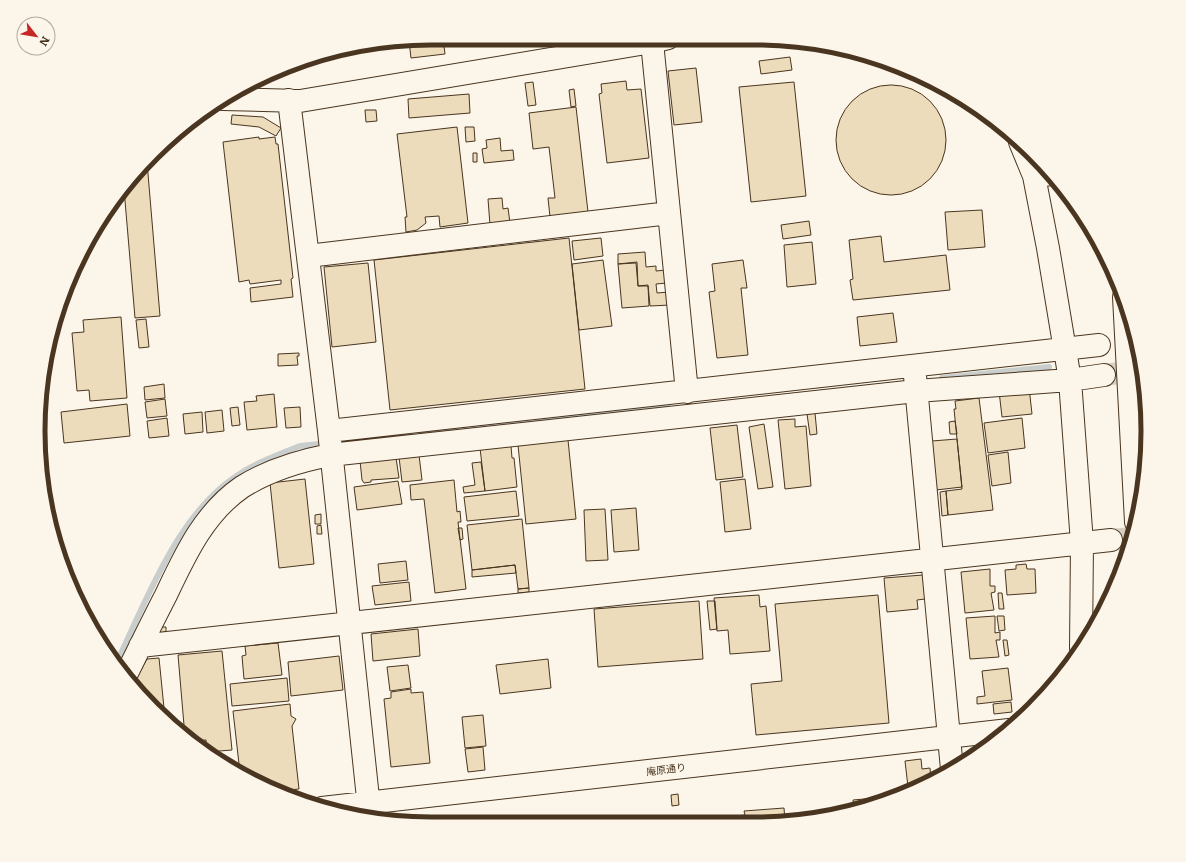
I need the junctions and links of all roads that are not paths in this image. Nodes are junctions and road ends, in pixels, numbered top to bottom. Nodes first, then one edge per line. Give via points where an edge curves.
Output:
1 (631, 45) edge
2 (660, 45) edge
3 (234, 99) edge
4 (289, 100) junction
5 (1043, 175) edge
6 (669, 213) junction
7 (308, 256) junction
8 (1125, 322) edge
9 (1099, 345) dead end
10 (1066, 350) junction
11 (915, 366) junction
12 (1104, 375) tunnel mouth
13 (1070, 380) junction
14 (916, 391) junction
15 (687, 392) junction
16 (329, 431) junction
17 (330, 455) junction
18 (1135, 501) edge
19 (1111, 540) tunnel mouth
20 (1082, 542) junction
21 (932, 559) junction
22 (350, 623) junction
23 (1081, 637) edge
24 (140, 646) junction
25 (128, 670) edge
26 (997, 731) edge
27 (949, 737) junction
28 (951, 763) edge
29 (353, 809) edge
30 (369, 810) edge

1 - 4 main road via 332,96
2 - 6 main road
3 - 4 main road
4 - 7 main road
5 - 10 main road
6 - 7 main road
6 - 15 main road
7 - 16 main road
8 - 18 main road
9 - 10 main road
10 - 11 main road
10 - 13 main road
11 - 14 main road
11 - 15 main road
12 - 13 main road
13 - 14 main road
13 - 20 main road
14 - 17 main road
14 - 21 main road
15 - 16 main road
16 - 17 main road
17 - 22 main road
17 - 24 main road via 294,463 266,474 220,505 188,549
19 - 20 main road
20 - 21 main road
20 - 23 main road
21 - 22 main road
21 - 27 main road
22 - 24 main road
22 - 30 main road
24 - 25 main road
26 - 27 main road, 庵原通り
27 - 28 main road
27 - 30 main road, 庵原通り
29 - 30 main road, 庵原通り

